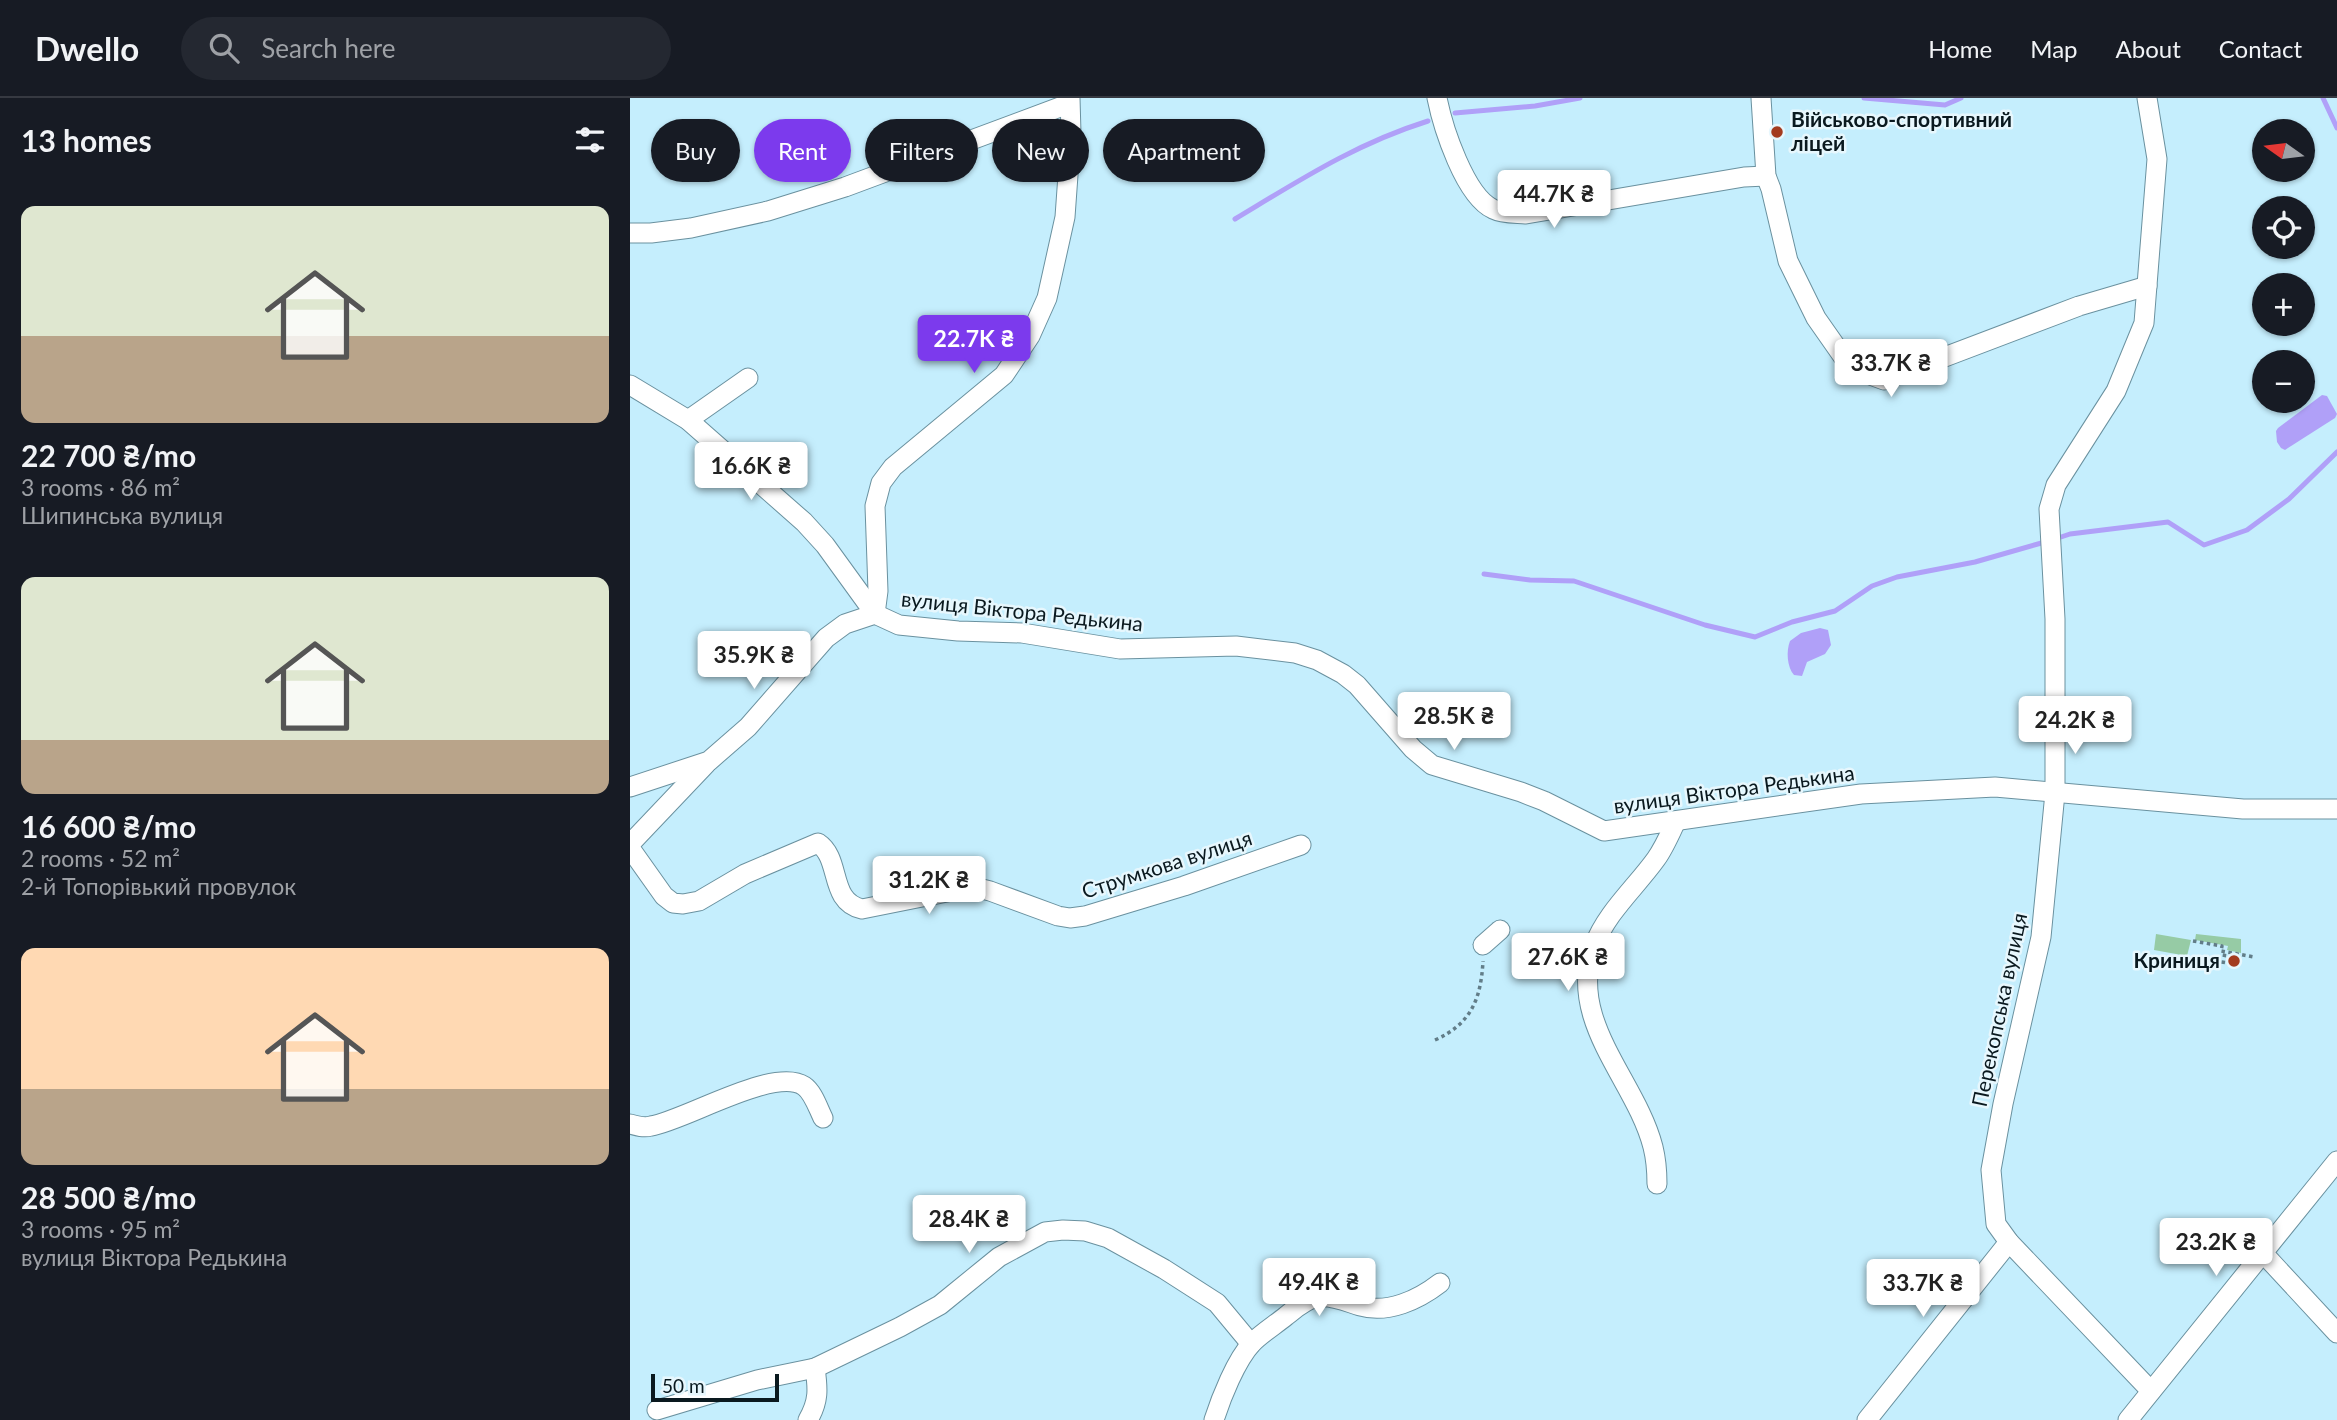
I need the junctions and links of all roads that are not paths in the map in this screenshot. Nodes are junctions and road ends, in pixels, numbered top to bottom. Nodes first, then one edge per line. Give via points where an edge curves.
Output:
1 (1437, 98) edge
2 (1761, 98) edge
3 (2147, 98) edge
4 (1069, 101) edge
5 (1766, 176) junction
6 (630, 233) edge
7 (2147, 286) junction
8 (748, 378) dead end
9 (630, 385) edge
10 (688, 421) junction
11 (876, 614) junction
12 (709, 761) junction
13 (630, 787) edge
14 (2055, 793) junction
15 (2337, 809) edge
16 (1676, 821) junction
17 (1301, 845) dead end
18 (630, 846) edge
19 (1500, 930) dead end
20 (1483, 944) road end
21 (823, 1118) dead end
22 (630, 1124) edge
23 (2337, 1161) edge
24 (1657, 1184) dead end
25 (2010, 1242) junction
26 (2262, 1252) junction
27 (1440, 1283) dead end
28 (2337, 1332) edge
29 (1251, 1344) junction
30 (815, 1368) junction
31 (2151, 1391) junction
32 (657, 1409) dead end
33 (808, 1420) edge
34 (1214, 1420) edge
35 (1867, 1420) edge
36 (2128, 1420) edge

1 - 5 street via 1463,173 1477,196 1505,213 1526,214
2 - 5 street
3 - 7 street, Перекопська вулиця via 2157,159
4 - 6 street via 845,187 768,211 691,228
4 - 11 street via 1065,217 1047,298 1030,336 1004,375 893,467 881,483 876,506
5 - 7 street via 1788,261 1816,318 1851,368 1884,380 2079,306
7 - 14 street, Перекопська вулиця via 2144,323 2116,391 2056,485 2049,509
8 - 10 street
9 - 10 street
10 - 11 street via 804,522
11 - 12 street, вулиця Віктора Редькина via 845,624 826,638 748,727
11 - 16 street, вулиця Віктора Редькина via 899,625 1022,632 1120,649 1236,646 1295,653 1317,660 1357,685 1432,765 1544,801 1604,831
12 - 13 street, вулиця Віктора Редькина
12 - 18 street
14 - 15 street, вулиця Віктора Редькина via 2243,809
14 - 16 street, вулиця Віктора Редькина via 1995,787 1861,794
14 - 25 street, Перекопська вулиця via 2041,937 1991,1170 1997,1224
16 - 24 street via 1658,857 1598,936 1587,986 1606,1050 1653,1145
17 - 18 street, Струмкова вулиця via 1184,886 1070,918 978,888 862,909 844,899 825,848 818,843 745,874 699,901 673,903
19 - 20 street
21 - 22 street via 808,1088 791,1081 717,1100 651,1126
23 - 26 street
25 - 31 street, Перекопська вулиця
25 - 35 street
26 - 28 street
26 - 31 street
27 - 29 street via 1404,1304 1381,1308 1317,1297 1301,1304
29 - 30 street via 1217,1303 1164,1269 1108,1238 1063,1230 1045,1232 999,1257 940,1305
29 - 34 street
30 - 32 street
30 - 33 street via 819,1394
31 - 36 street

